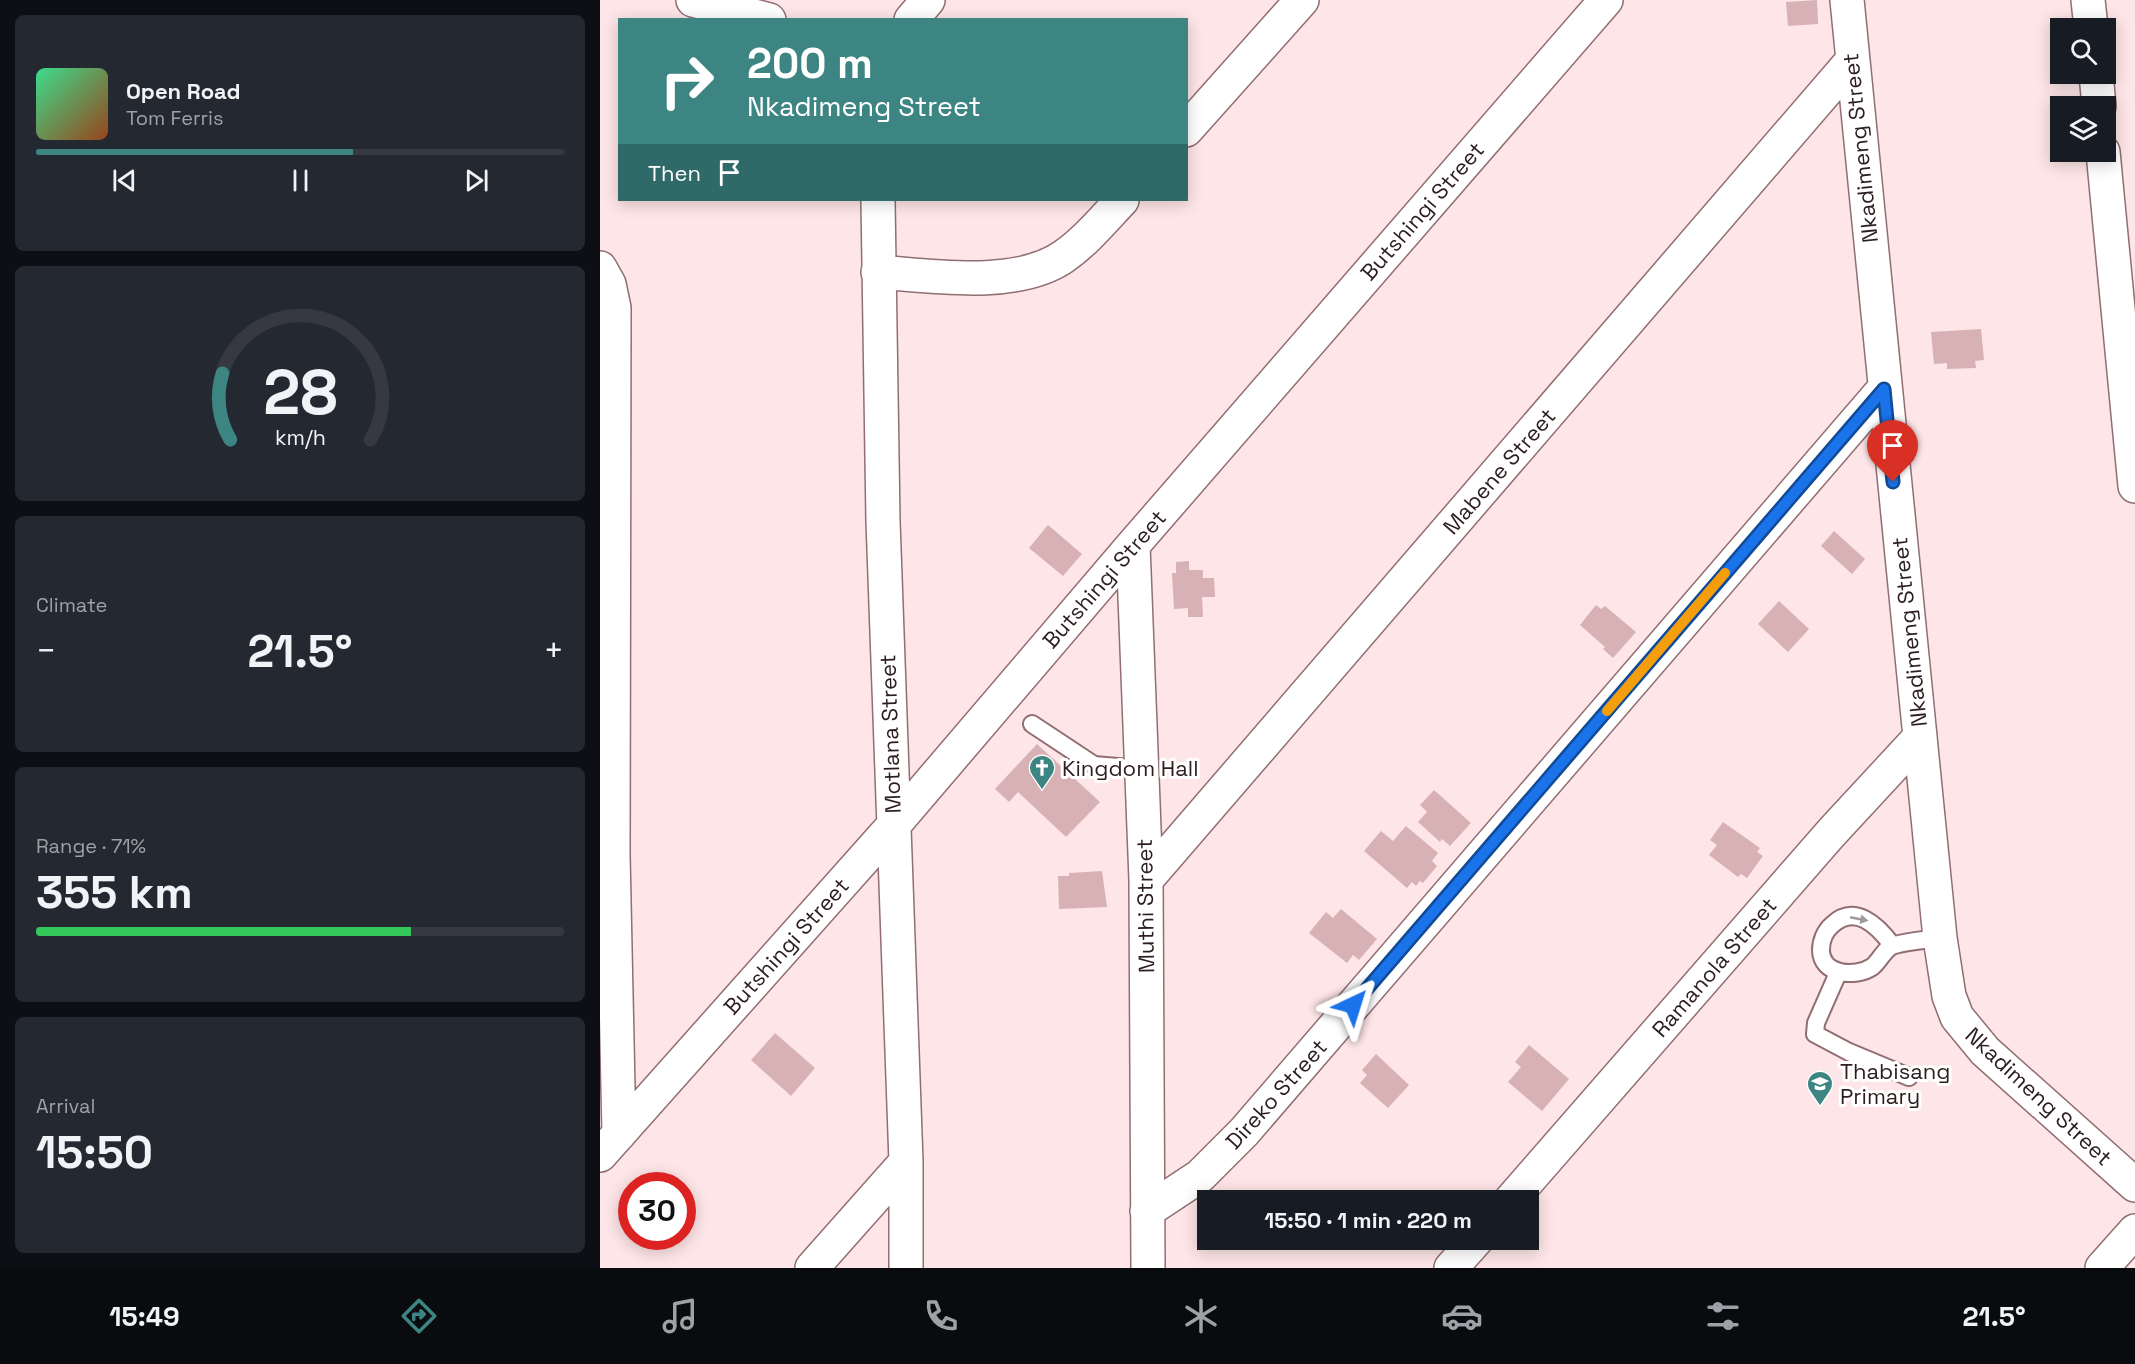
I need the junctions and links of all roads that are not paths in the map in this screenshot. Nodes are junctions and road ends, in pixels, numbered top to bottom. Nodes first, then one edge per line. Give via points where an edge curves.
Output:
1 (693, 0) edge
2 (928, 0) edge
3 (1302, 0) edge
4 (1606, 0) edge
5 (1847, 0) edge
6 (2088, 0) edge
7 (761, 18) edge
8 (913, 18) edge
9 (2090, 18) edge
10 (1851, 62) junction
11 (1188, 128) edge
12 (2104, 162) edge
13 (878, 201) edge
14 (1121, 201) edge
15 (600, 268) edge
16 (878, 272) junction
17 (1884, 389) junction
18 (2135, 486) edge
19 (1133, 545) junction
20 (1032, 724) dead end
21 (1920, 737) junction
22 (1142, 769) junction
23 (893, 826) junction
24 (1146, 880) junction
25 (1940, 938) junction
26 (1892, 945) junction
27 (1838, 973) junction
28 (1909, 1077) dead end
29 (609, 1144) edge
30 (906, 1162) junction
31 (2135, 1185) edge
32 (1520, 1190) edge
33 (1147, 1211) junction
34 (2135, 1231) edge
35 (1467, 1250) edge
36 (812, 1268) edge
37 (906, 1268) edge
38 (1148, 1268) edge
39 (1451, 1268) edge
40 (2102, 1268) edge

1 - 7 street
2 - 8 street
3 - 11 street
4 - 19 street, Butshingi Street
5 - 10 street, Nkadimeng Street
6 - 9 street
10 - 17 street, Nkadimeng Street
10 - 24 street, Mabene Street
12 - 18 street
13 - 16 street, Motlana Street
14 - 16 street via 1080,243 1042,269 960,278
15 - 29 street via 609,284 614,308
16 - 23 street, Motlana Street
17 - 21 street, Nkadimeng Street
17 - 33 street, Direko Street via 1244,1132 1200,1176
19 - 22 street, Muthi Street
19 - 23 street, Butshingi Street
20 - 22 lane via 1094,765
21 - 25 street, Nkadimeng Street
21 - 32 street, Ramanola Street via 1832,832
22 - 24 street, Muthi Street
23 - 29 street, Butshingi Street
23 - 30 street, Motlana Street
24 - 33 street, Muthi Street
25 - 26 lane
25 - 31 street, Nkadimeng Street via 1949,996 1966,1030
26 - 27 lane via 1871,967 1855,973
27 -> 26 lane via 1826,964 1821,952 1823,937 1843,917 1870,921
27 - 28 lane via 1815,1034
30 - 36 street
30 - 37 street, Motlana Street
33 - 38 street, Muthi Street
34 - 40 street
35 - 39 street

